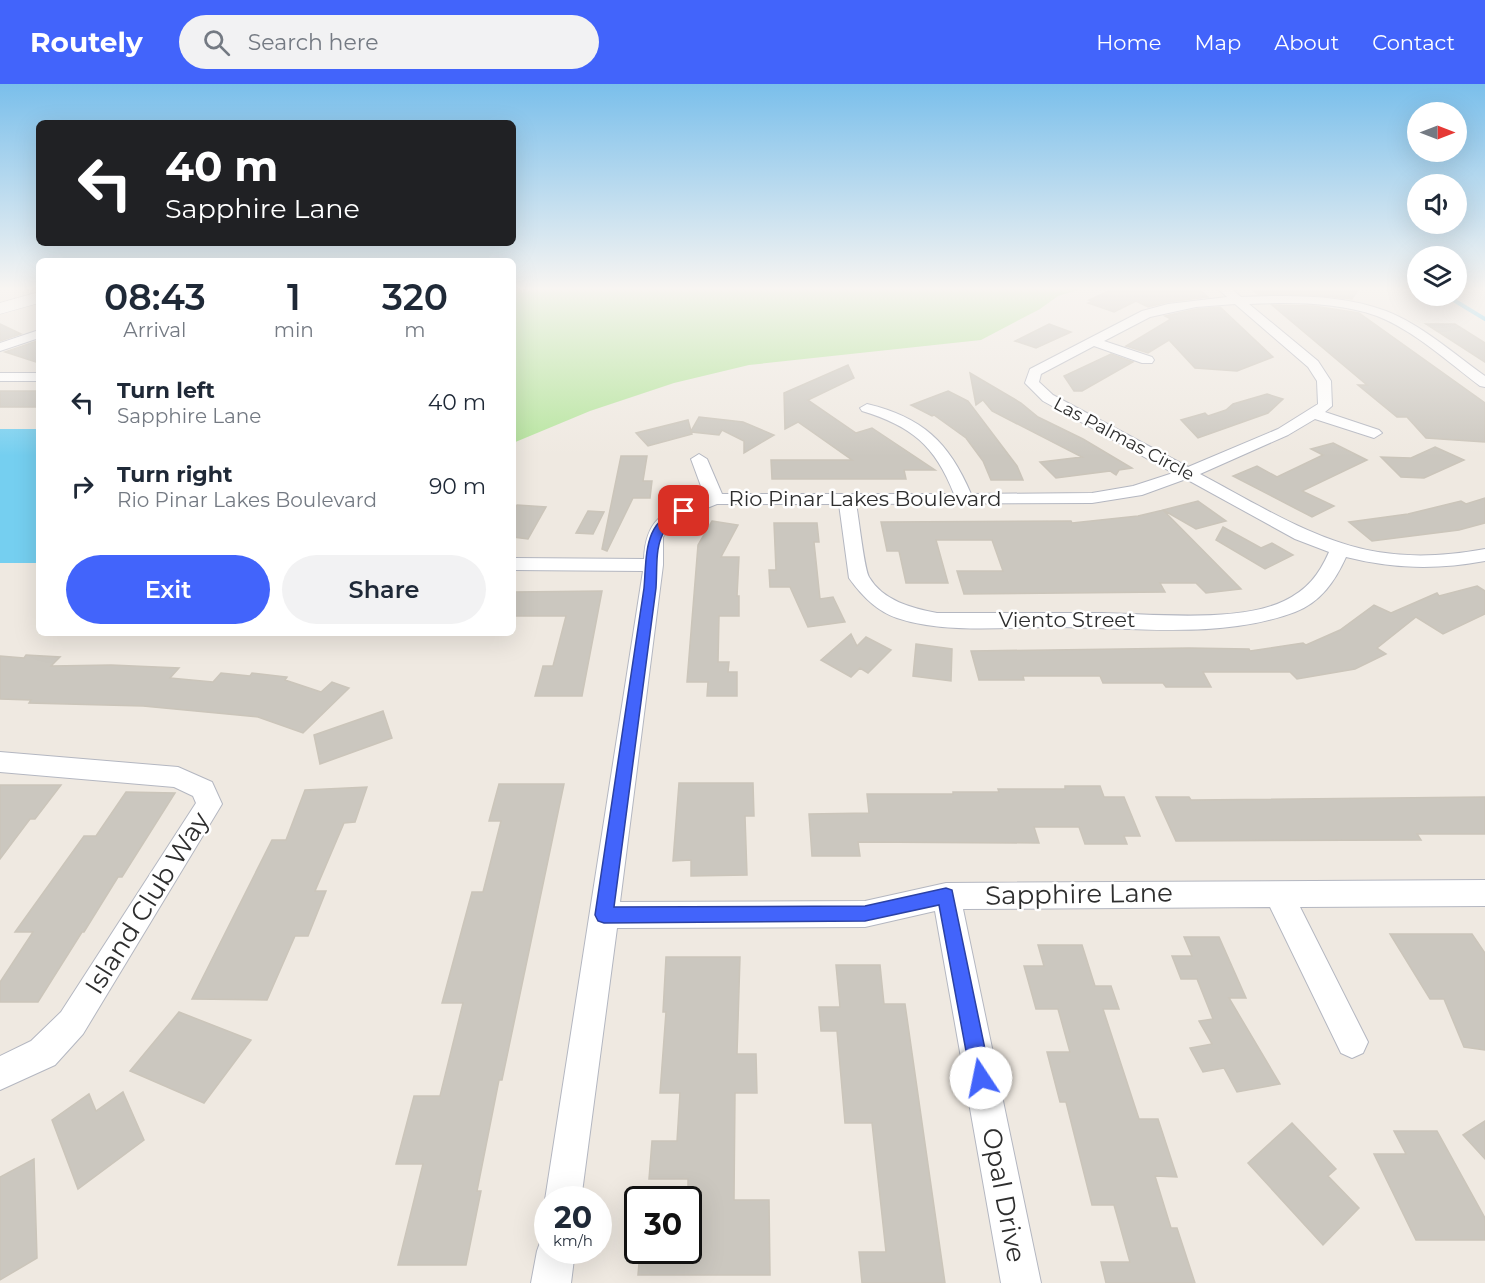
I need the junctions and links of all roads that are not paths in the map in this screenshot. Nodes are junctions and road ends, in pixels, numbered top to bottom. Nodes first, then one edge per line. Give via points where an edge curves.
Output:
1 (1087, 344) edge
2 (1101, 344) edge
3 (1289, 344) edge
4 (1428, 344) edge
5 (1147, 360) dead end
6 (0, 376) edge
7 (36, 377) edge
8 (1485, 383) edge
9 (867, 408) dead end
10 (1315, 414) junction
11 (1374, 433) dead end
12 (699, 459) dead end
13 (1188, 473) junction
14 (715, 499) junction
15 (965, 499) junction
16 (847, 500) junction
17 (1339, 551) junction
18 (1485, 555) edge
19 (516, 564) edge
20 (653, 565) junction
21 (0, 762) edge
22 (1278, 893) junction
23 (1485, 893) edge
24 (946, 896) junction
25 (604, 915) junction
26 (1352, 1042) dead end
27 (0, 1073) edge
28 (565, 1186) edge
29 (554, 1264) edge
30 (551, 1283) edge
31 (1021, 1283) edge

1 - 13 street, Las Palmas Circle via 1035,372 1032,383 1048,398
2 - 5 street
3 - 10 street via 1313,364 1324,381 1325,406
4 - 8 street, Las Palmas Circle
6 - 7 street
9 - 15 street via 887,413 940,447 954,469
10 - 11 street
10 - 13 street, Rio Pinar Lakes Boulevard
12 - 14 street
13 - 15 street, Rio Pinar Lakes Boulevard via 1136,491 1092,498
13 - 17 street, Las Palmas Circle via 1301,535
14 - 16 street, Rio Pinar Lakes Boulevard
14 - 20 street, Rio Pinar Lakes Boulevard via 669,517 654,537
15 - 16 street, Rio Pinar Lakes Boulevard
16 - 17 street, Viento Street via 859,578 877,598 902,613 937,620 1247,618 1285,608 1309,596 1329,576
17 - 18 street, Las Palmas Circle via 1404,563 1448,563
19 - 20 street
20 - 25 street, Rio Pinar Lakes Boulevard
21 - 27 street, Island Club Way via 178,777 203,789 209,804 72,1023 43,1053
22 - 23 street, Sapphire Lane
22 - 24 street, Sapphire Lane
22 - 26 street
24 - 25 street, Sapphire Lane via 865,914
24 - 31 street, Opal Drive
25 - 28 street, Rio Pinar Lakes Boulevard
29 - 30 street

